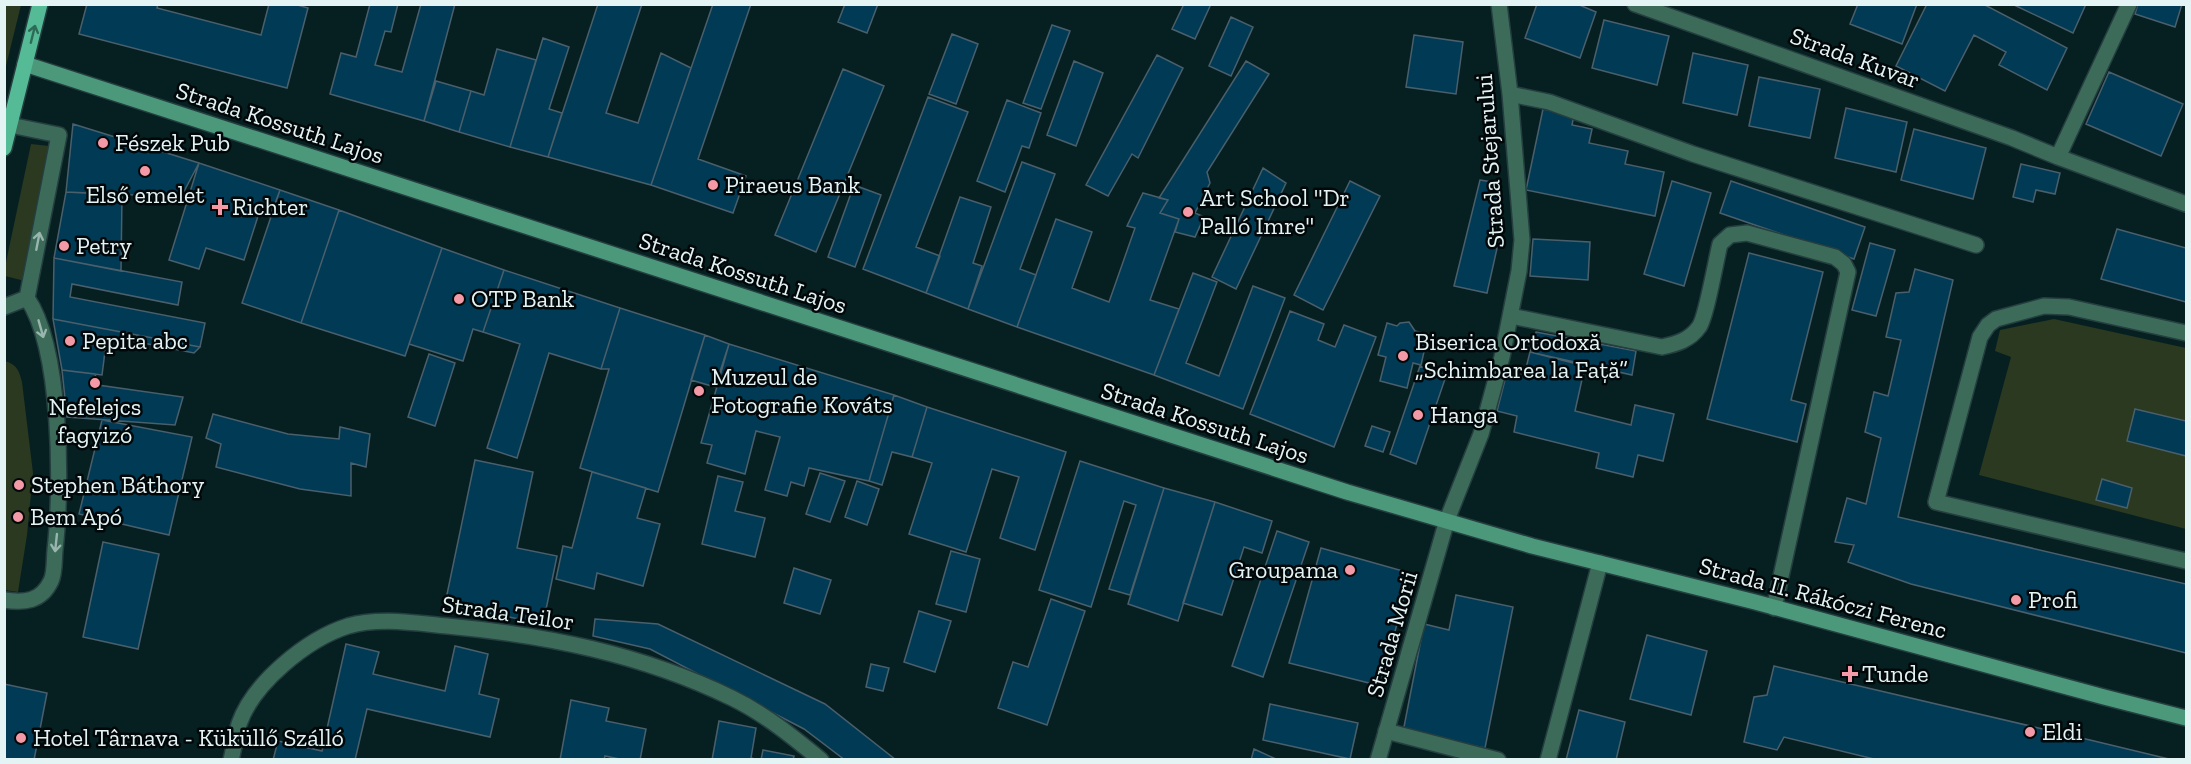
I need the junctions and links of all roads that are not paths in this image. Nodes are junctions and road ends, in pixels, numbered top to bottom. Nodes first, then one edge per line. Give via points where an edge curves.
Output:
1 (40, 4) edge
2 (1500, 4) edge
3 (1635, 4) edge
4 (2129, 4) edge
5 (25, 64) junction
6 (1510, 94) junction
7 (10, 125) junction
8 (4, 148) edge
9 (2058, 157) junction
10 (2187, 204) edge
11 (1976, 245) dead end
12 (27, 298) junction
13 (4, 307) edge
14 (1511, 316) junction
15 (2187, 333) edge
16 (1447, 520) junction
17 (2187, 561) edge
18 (1600, 563) junction
19 (4, 600) edge
20 (1774, 608) junction
21 (2187, 718) edge
22 (1386, 731) junction
23 (231, 759) edge
24 (821, 759) edge
25 (1378, 759) edge
26 (1498, 759) edge
27 (1548, 759) edge

5 -> 1 main road
2 - 6 street, Strada Stejarului
3 - 9 street, Strada Kuvar
4 - 9 street
5 - 7 main road
5 - 16 main road, Strada Kossuth Lajos via 1336,489
6 - 11 street via 1549,102 1693,154
6 - 14 street, Strada Stejarului via 1522,240
7 - 8 main road
12 -> 7 street via 59,135
9 - 10 street, Strada Kuvar
12 - 13 street
12 -> 19 street via 40,324 51,371 58,447 57,530 52,579 44,591 22,603
14 - 16 street, Strada Stejarului via 1481,434
14 - 20 street via 1662,347 1679,344 1700,326 1720,244 1730,235 1747,233 1835,257 1844,264 1848,272
15 - 17 street via 2069,307 2043,306 1996,319 1980,337 1936,502
16 - 18 main road, Strada II. Rákóczi Ferenc
16 - 22 street, Strada Morii
18 - 20 main road, Strada II. Rákóczi Ferenc
18 - 27 street
20 - 21 main road, Strada II. Rákóczi Ferenc
22 - 25 street, Strada Morii
22 - 26 street
23 - 24 street, Strada Teilor via 240,723 255,694 280,668 337,630 393,621 506,631 594,648 658,667 734,699 767,718

